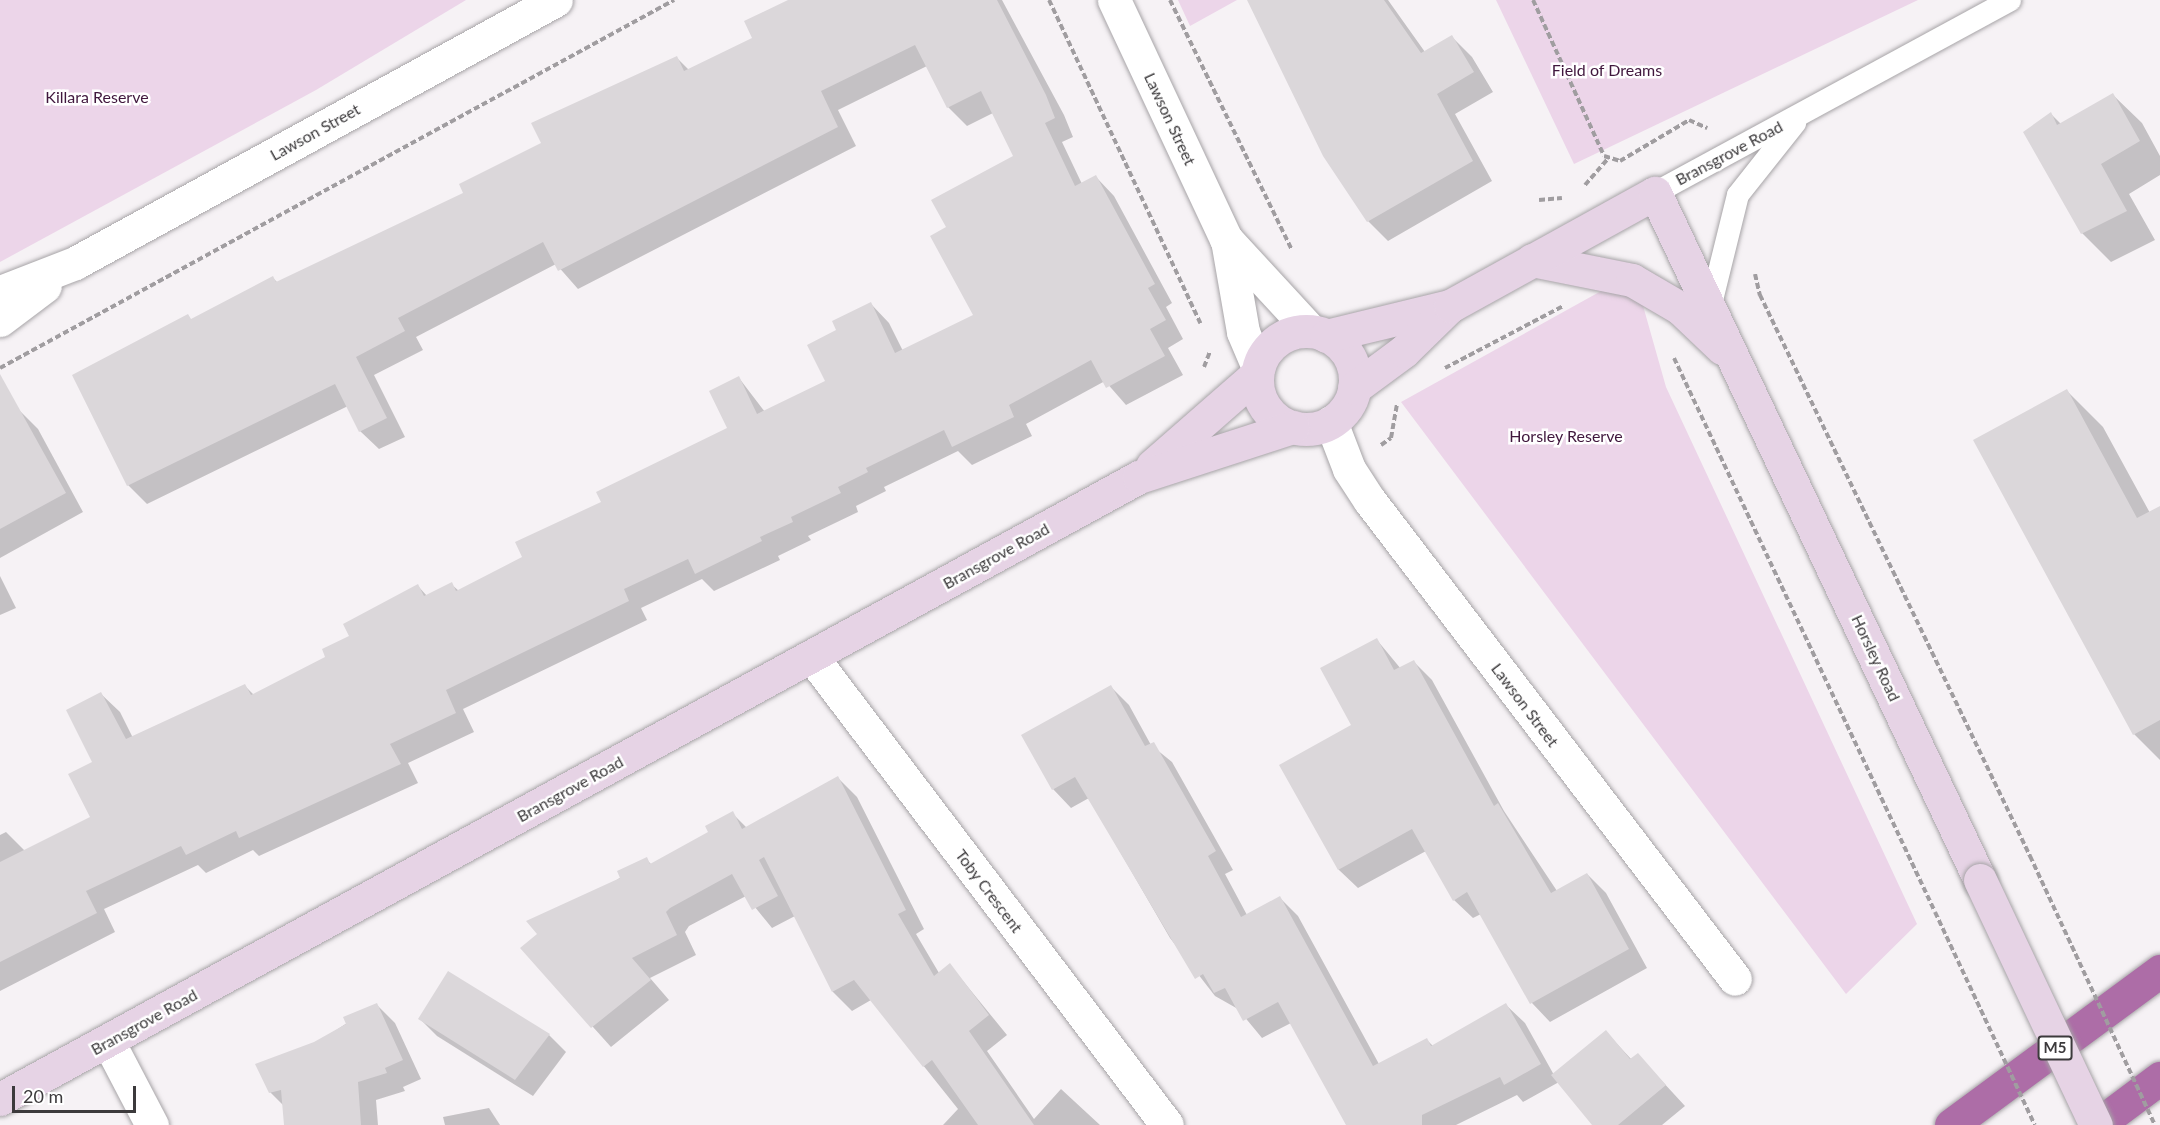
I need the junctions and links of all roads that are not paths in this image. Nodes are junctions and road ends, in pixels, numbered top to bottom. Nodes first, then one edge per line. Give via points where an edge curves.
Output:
1 (556, 0) edge
2 (1114, 0) edge
3 (2010, 0) edge
4 (1806, 111) junction
5 (1655, 193) junction
6 (1226, 239) junction
7 (1532, 260) junction
8 (75, 263) junction
9 (0, 292) edge
10 (1449, 306) junction
11 (1710, 308) junction
12 (0, 320) edge
13 (1319, 333) junction
14 (1734, 359) junction
15 (1257, 372) junction
16 (1354, 388) junction
17 (1331, 422) junction
18 (1293, 427) junction
19 (1139, 477) junction
20 (812, 657) junction
21 (2160, 971) edge
22 (1735, 980) dead end
23 (108, 1041) junction
24 (2160, 1078) edge
25 (0, 1099) edge
26 (152, 1125) edge
27 (1167, 1125) edge
28 (1951, 1125) edge
29 (2096, 1125) edge

1 - 8 street, Lawson Street
2 - 6 street, Lawson Street
3 - 4 lane, Bransgrove Road
4 - 5 lane, Bransgrove Road
4 - 11 lane via 1738,195
5 - 7 main road, Bransgrove Road
5 - 11 main road, Horsley Road
6 - 13 street, Lawson Street
6 - 15 street, Lawson Street via 1243,332
7 - 10 main road, Bransgrove Road
7 - 14 main road via 1632,280 1680,308
8 - 9 street, Lawson Street
8 - 12 street, Lawson Street
10 - 13 main road, Bransgrove Road
10 - 16 main road, Bransgrove Road via 1404,351
11 - 14 main road, Horsley Road
13 - 15 main road via 1280,338
13 - 16 main road via 1349,357
14 - 29 main road, Horsley Road, bridge
15 - 18 main road via 1263,405
15 - 19 main road, Bransgrove Road
16 - 17 main road
17 - 18 main road
17 - 22 street, Lawson Street via 1348,469
18 - 19 main road, Bransgrove Road
19 - 20 main road, Bransgrove Road
20 - 23 main road, Bransgrove Road
20 - 27 street, Toby Crescent
21 - 28 highway, M5
23 - 25 main road, Bransgrove Road
23 - 26 street
24 - 29 highway

